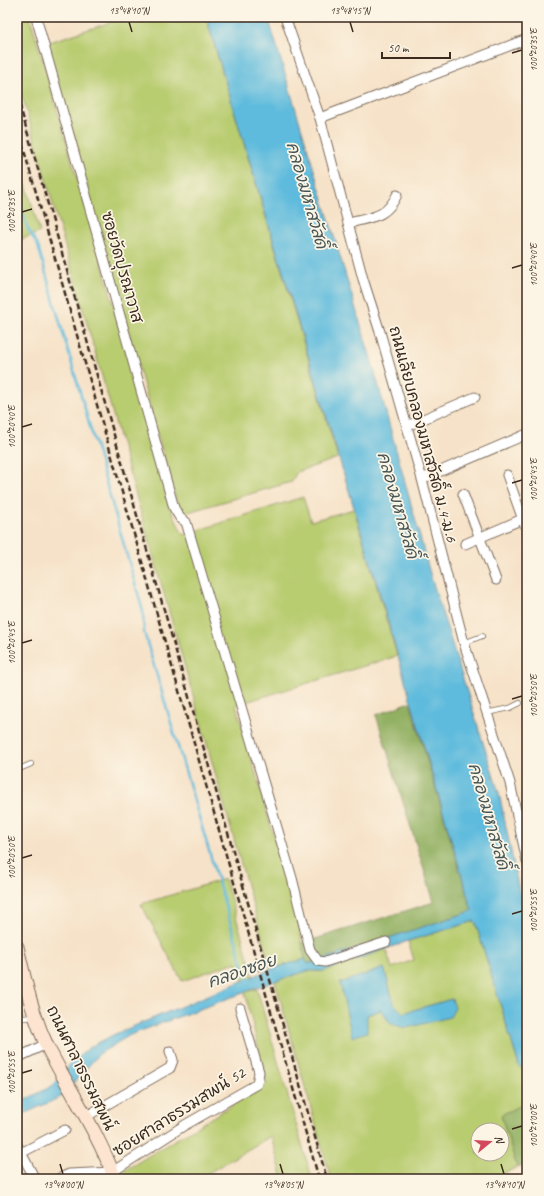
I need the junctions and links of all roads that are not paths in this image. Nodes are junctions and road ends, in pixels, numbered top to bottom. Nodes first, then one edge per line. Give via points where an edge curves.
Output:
1 (36, 17) edge
2 (285, 17) edge
3 (527, 39) edge
4 (320, 118) junction
5 (397, 195) dead end
6 (349, 223) junction
7 (475, 397) dead end
8 (407, 426) junction
9 (527, 434) edge
10 (507, 476) dead end
11 (422, 479) junction
12 (463, 494) dead end
13 (525, 518) edge
14 (527, 531) edge
15 (480, 538) junction
16 (465, 544) dead end
17 (496, 580) dead end
18 (482, 636) dead end
19 (464, 643) junction
20 (520, 704) dead end
21 (486, 713) junction
22 (31, 764) dead end
23 (17, 770) edge
24 (527, 812) edge
25 (518, 816) junction
26 (527, 861) edge
27 (386, 942) dead end
28 (17, 947) edge
29 (240, 1008) dead end
30 (17, 1009) edge
31 (36, 1017) junction
32 (46, 1044) junction
33 (170, 1051) dead end
34 (17, 1058) edge
35 (85, 1117) junction
36 (65, 1130) dead end
37 (19, 1149) edge
38 (113, 1174) edge
39 (35, 1179) edge
40 (58, 1179) edge

1 - 27 street, ซอยวัดปุรณาวาส via 174,508 186,522 288,865 310,950 318,961 326,962
2 - 4 street, ถนนเลียบคลองมหาสวัสดิ์ ม.4-ม.6
3 - 4 street
4 - 6 street, ถนนเลียบคลองมหาสวัสดิ์ ม.4-ม.6
5 - 6 street via 383,214
6 - 8 street, ถนนเลียบคลองมหาสวัสดิ์ ม.4-ม.6
7 - 8 street
8 - 11 street, ถนนเลียบคลองมหาสวัสดิ์ ม.4-ม.6
9 - 11 street
10 - 13 street
11 - 19 street, ถนนเลียบคลองมหาสวัสดิ์ ม.4-ม.6
12 - 15 street
13 - 14 street
13 - 15 street
15 - 16 street
15 - 17 street
18 - 19 lane
19 - 21 street, ถนนเลียบคลองมหาสวัสดิ์ ม.4-ม.6
20 - 21 lane
21 - 25 street, ถนนเลียบคลองมหาสวัสดิ์ ม.4-ม.6
22 - 23 lane
24 - 25 street
25 - 26 street, ถนนเลียบคลองมหาสวัสดิ์ ม.4-ม.6
28 - 31 street, ถนนศาลาธรรมสพน์
29 - 38 street, ซอยศาลาธรรมสพน์ 52 via 259,1072 257,1084 192,1121
30 - 31 lane via 24,1018
31 - 32 street, ถนนศาลาธรรมสพน์
32 - 34 street
32 - 35 street, ถนนศาลาธรรมสพน์
33 - 35 street via 173,1060 170,1068
35 - 38 street, ถนนศาลาธรรมสพน์
36 - 37 street
37 - 39 street
38 - 40 street via 69,1174

